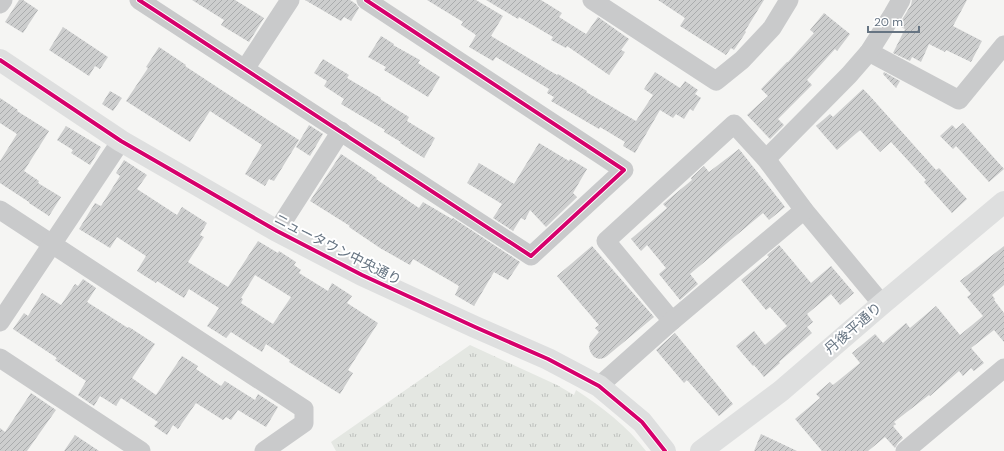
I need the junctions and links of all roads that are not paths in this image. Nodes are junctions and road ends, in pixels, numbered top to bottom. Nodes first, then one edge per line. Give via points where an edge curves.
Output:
1 (3, 0) edge
2 (290, 0) edge
3 (366, 0) edge
4 (592, 0) edge
5 (789, 0) edge
6 (901, 0) edge
7 (144, 2) edge
8 (0, 4) edge
9 (1004, 45) edge
10 (869, 52) junction
11 (0, 60) edge
12 (244, 69) junction
13 (341, 131) junction
14 (121, 140) junction
15 (766, 159) junction
16 (1004, 202) edge
17 (0, 210) edge
18 (804, 210) junction
19 (277, 231) junction
20 (52, 245) junction
21 (882, 304) junction
22 (672, 321) junction
23 (0, 322) edge
24 (0, 358) edge
25 (1004, 368) edge
26 (599, 386) junction
27 (141, 451) edge
28 (264, 451) edge
29 (665, 451) edge
30 (701, 451) edge
31 (905, 451) edge

1 - 8 street
2 - 12 street
3 - 13 street via 624,170 531,256
4 - 5 street via 716,81 742,60 772,28
6 - 10 street
7 - 12 street
9 - 10 street via 959,100
10 - 15 street
11 - 14 street, ニュータウン中央通り
12 - 13 street
13 - 19 street
14 - 19 street, ニュータウン中央通り
14 - 20 street
15 - 18 street
15 - 22 street via 734,124 606,241
16 - 21 street, 丹後平通り
17 - 20 street
18 - 21 street
18 - 22 street
19 - 26 street, ニュータウン中央通り via 362,275 548,359
20 - 23 street
20 - 28 street via 304,410 304,423
21 - 30 street, 丹後平通り via 780,390
22 - 26 street
24 - 27 street
25 - 31 street
26 - 29 street, ニュータウン中央通り via 642,422

